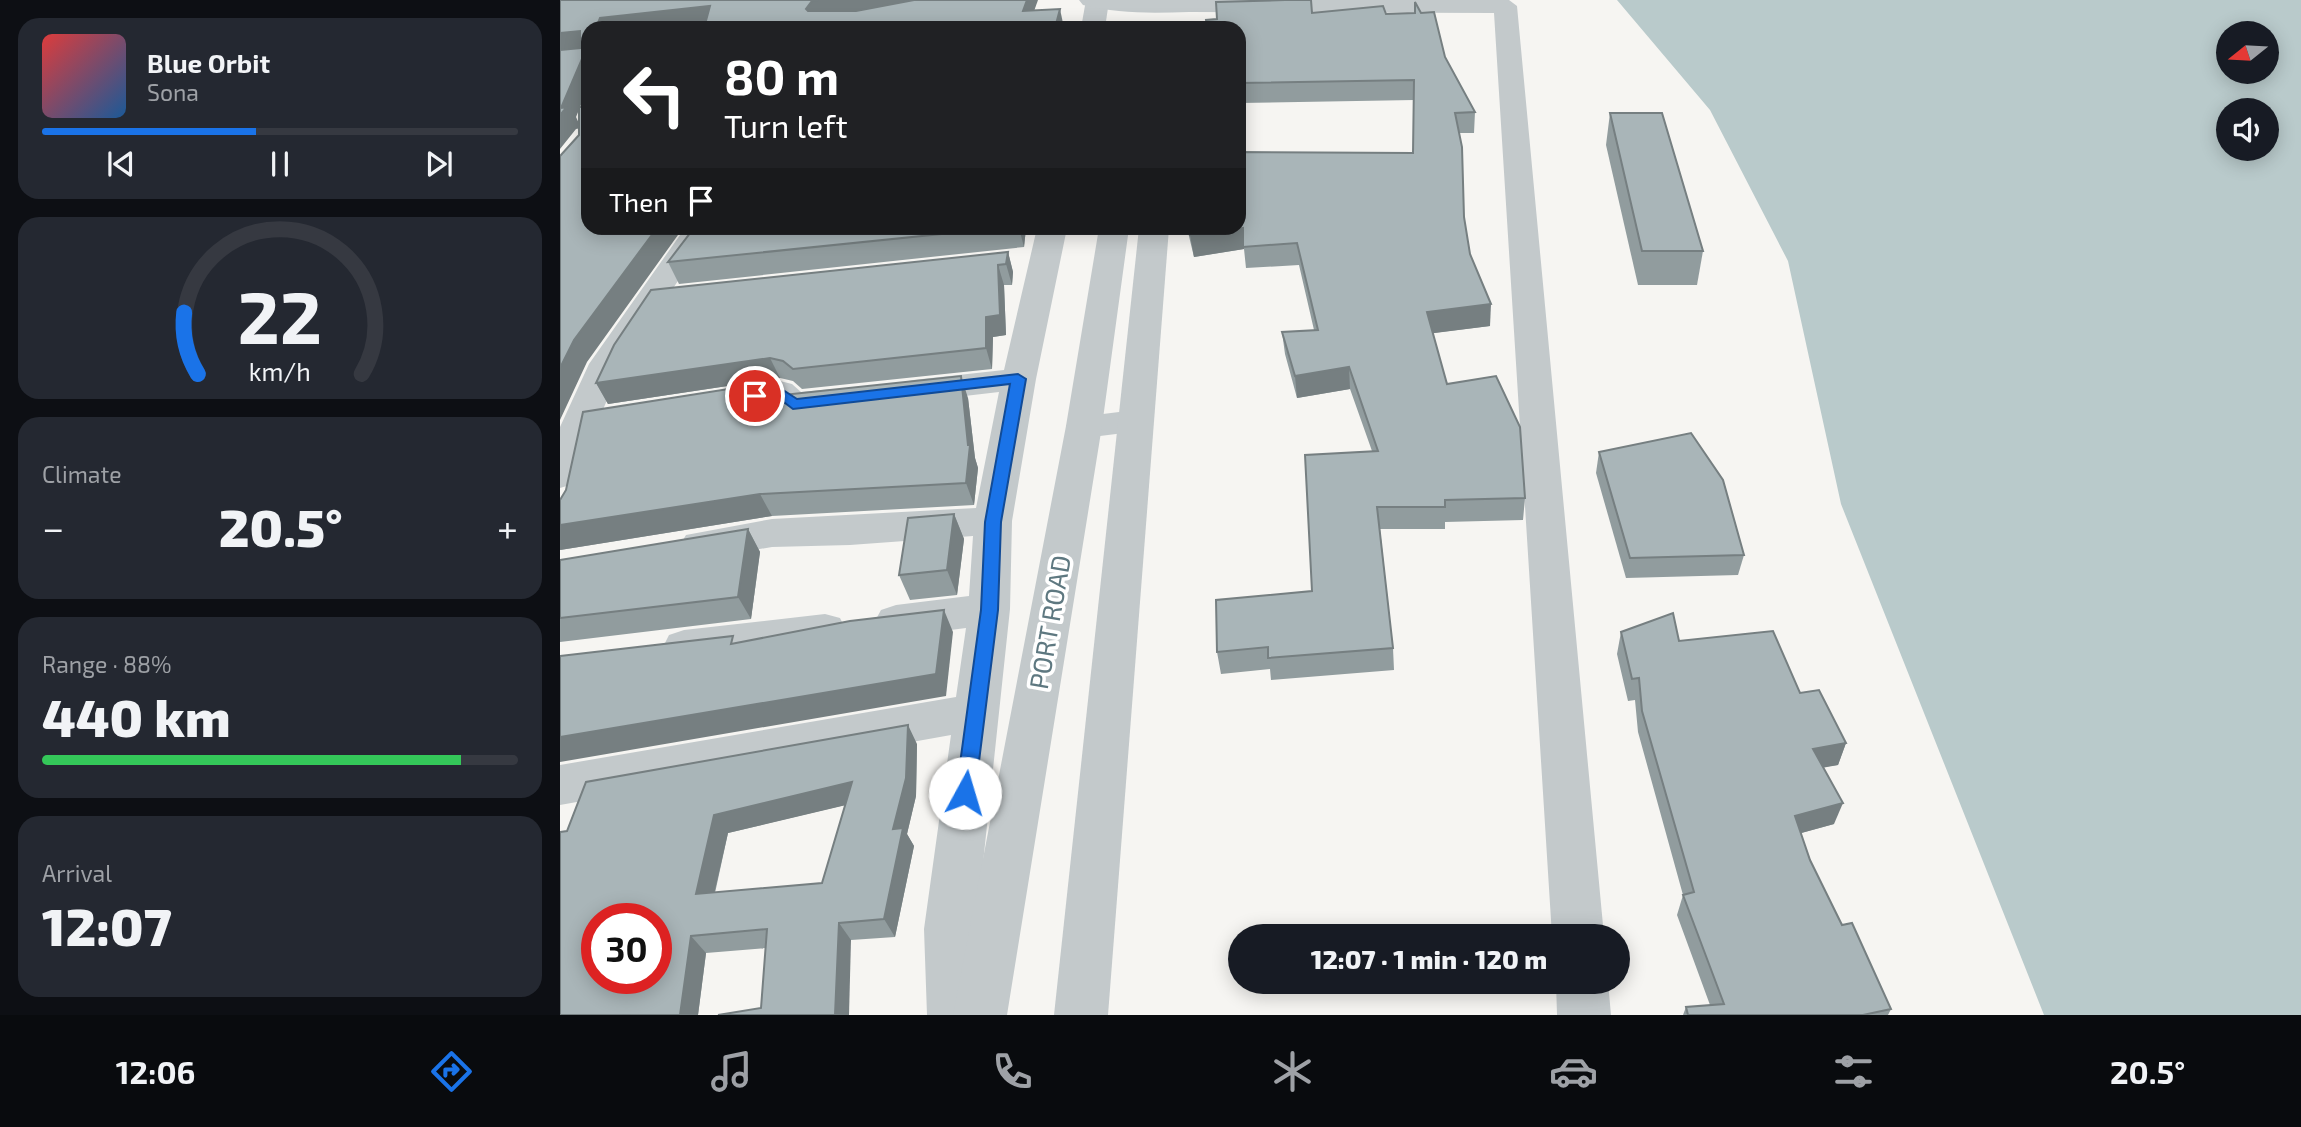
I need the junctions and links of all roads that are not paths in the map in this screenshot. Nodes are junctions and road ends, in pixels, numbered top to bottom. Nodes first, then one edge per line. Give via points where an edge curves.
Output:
1 (1091, 0) edge
2 (1097, 1) edge
3 (1140, 11) edge
4 (1185, 11) edge
5 (1505, 12) edge
6 (1094, 21) edge
7 (694, 235) edge
8 (1113, 235) edge
9 (1153, 235) edge
10 (1038, 248) edge
11 (691, 294) edge
12 (650, 299) junction
13 (1018, 379) junction
14 (686, 407) edge
15 (619, 417) edge
16 (1135, 422) junction
17 (579, 423) junction
18 (1084, 426) junction
19 (563, 474) edge
20 (560, 511) edge
21 (993, 522) junction
22 (666, 550) edge
23 (989, 610) junction
24 (643, 652) edge
25 (975, 712) junction
26 (560, 785) edge
27 (1577, 924) edge
28 (1583, 994) edge
29 (954, 1015) edge
30 (980, 1015) edge
31 (1081, 1015) edge
32 (1584, 1015) edge

1 - 2 street
2 - 3 street
2 - 6 street
3 - 4 street
4 - 5 street via 1436,4
5 - 27 street
7 - 12 street
8 - 18 street, PORT ROAD
9 - 16 street
10 - 13 street
11 - 12 street
12 - 17 street via 606,364
13 - 14 street via 793,404 780,392
13 - 21 street
15 - 17 street
16 - 18 street
16 - 31 street
17 - 19 street
18 - 30 street, PORT ROAD
19 - 20 street
21 - 22 street via 772,533
21 - 23 street
23 - 24 street
23 - 25 street
25 - 26 street
25 - 29 street via 950,929
28 - 32 street

